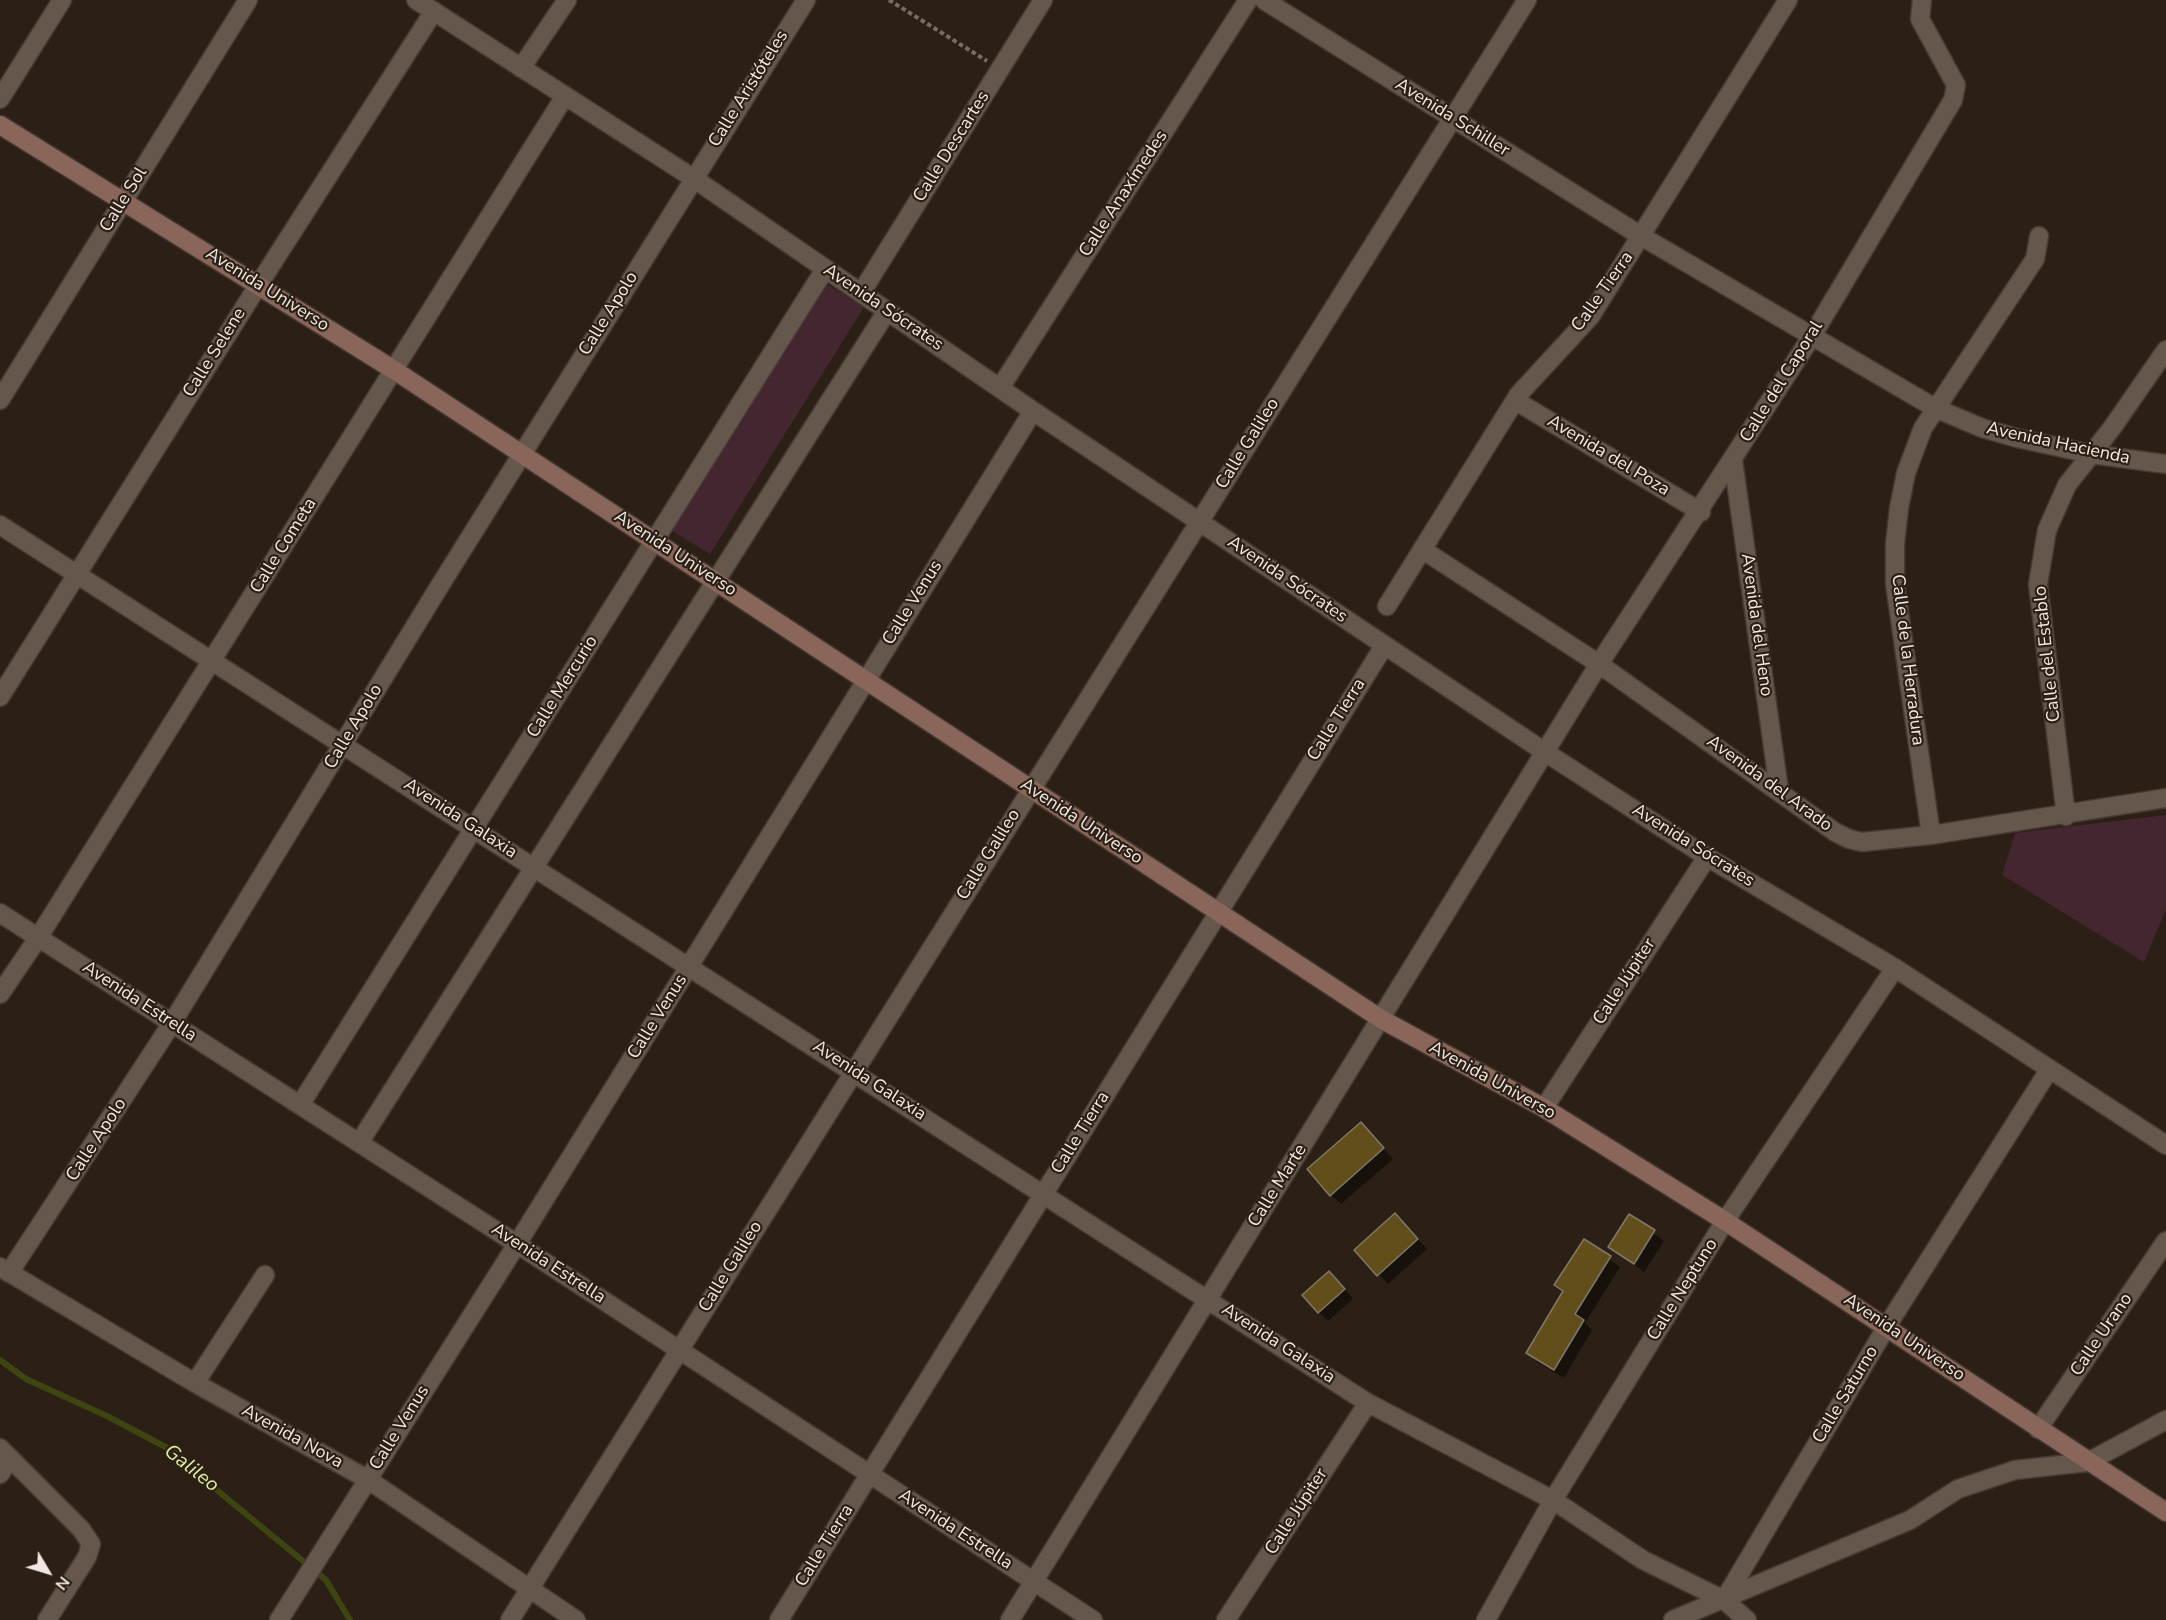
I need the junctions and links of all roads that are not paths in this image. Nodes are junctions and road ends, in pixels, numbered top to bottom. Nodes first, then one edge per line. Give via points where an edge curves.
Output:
1 (62, 0) edge
2 (248, 0) edge
3 (416, 0) edge
4 (567, 0) edge
5 (806, 0) edge
6 (1043, 0) edge
7 (1248, 0) edge
8 (1264, 0) edge
9 (1527, 0) edge
10 (1788, 0) edge
11 (1922, 0) edge
12 (1286, 6) edge
13 (434, 11) junction
14 (521, 68) junction
15 (565, 96) junction
16 (0, 99) edge
17 (1454, 118) junction
18 (0, 125) edge
19 (693, 178) junction
20 (123, 202) junction
21 (1641, 236) junction
22 (2039, 236) dead end
23 (825, 268) junction
24 (259, 284) junction
25 (861, 293) junction
26 (887, 311) junction
27 (1812, 336) junction
28 (2166, 350) edge
29 (394, 370) junction
30 (1000, 388) junction
31 (0, 400) edge
32 (1516, 401) junction
33 (1935, 408) junction
34 (1033, 411) junction
35 (522, 454) junction
36 (2091, 454) junction
37 (1733, 460) junction
38 (2166, 464) edge
39 (1701, 512) junction
40 (1200, 521) junction
41 (0, 525) edge
42 (654, 541) junction
43 (1423, 550) junction
44 (78, 574) junction
45 (715, 581) junction
46 (1387, 606) dead end
47 (1383, 646) junction
48 (212, 660) junction
49 (1599, 664) junction
50 (866, 680) junction
51 (0, 697) edge
52 (343, 744) junction
53 (1545, 752) junction
54 (1031, 789) junction
55 (1779, 790) junction
56 (2166, 798) edge
57 (2066, 816) junction
58 (474, 828) junction
59 (1931, 835) junction
60 (1707, 857) junction
61 (534, 866) junction
62 (1218, 912) junction
63 (0, 913) edge
64 (38, 938) junction
65 (689, 965) junction
66 (1895, 968) junction
67 (0, 994) edge
68 (1381, 1019) junction
69 (172, 1023) junction
70 (2049, 1070) junction
71 (854, 1071) junction
72 (300, 1105) junction
73 (1544, 1108) junction
74 (359, 1143) junction
75 (2166, 1145) edge
76 (1044, 1193) junction
77 (1725, 1221) junction
78 (2166, 1242) edge
79 (517, 1244) junction
80 (5, 1270) edge
81 (265, 1275) dead end
82 (1208, 1299) junction
83 (1887, 1326) junction
84 (680, 1350) junction
85 (195, 1383) junction
86 (1368, 1403) junction
87 (2166, 1420) edge
88 (2038, 1429) junction
89 (5, 1453) edge
90 (2088, 1462) junction
91 (0, 1474) edge
92 (869, 1474) junction
93 (367, 1479) junction
94 (1553, 1500) junction
95 (2166, 1512) edge
96 (1034, 1582) junction
97 (530, 1589) junction
98 (1724, 1600) junction
99 (47, 1620) edge
100 (279, 1620) edge
101 (510, 1620) edge
102 (576, 1620) edge
103 (779, 1620) edge
104 (1010, 1620) edge
105 (1093, 1620) edge
106 (1226, 1620) edge
107 (1486, 1620) edge
108 (1673, 1620) edge
109 (1747, 1620) edge

1 - 16 street
2 - 20 street, Calle Sol
3 - 13 street, Avenida Sócrates
4 - 14 street
5 - 19 street, Calle Aristóteles
6 - 25 street, Calle Descartes
7 - 30 street, Calle Anaxímedes
8 - 12 street, Avenida Schiller
9 - 17 street, Calle Galileo
10 - 21 street, Calle Tierra
11 - 27 street, Calle del Caporal via 1920,19 1954,77 1956,91
12 - 17 street, Avenida Schiller
13 - 14 street, Avenida Sócrates
13 - 24 street, Calle Selene
14 - 15 street, Avenida Sócrates
15 - 19 street, Avenida Sócrates
15 - 29 street, Calle Cometa
17 - 21 street, Avenida Schiller
17 - 40 street, Calle Galileo
18 - 20 street, Avenida Universo
19 - 23 street, Avenida Sócrates
19 - 35 street, Calle Apolo
20 - 24 street, Avenida Universo
20 - 31 street, Calle Sol
21 - 27 street, Avenida Hacienda
21 - 32 street, Calle Tierra via 1590,317
22 - 33 street, Calle de la Herradura via 2035,259
23 - 25 street, Avenida Sócrates
23 - 42 street, Calle Mercurio
24 - 29 street, Avenida Universo
24 - 44 street, Calle Selene
25 - 26 street, Avenida Sócrates
26 - 30 street, Avenida Sócrates
26 - 45 street
27 - 33 street, Avenida Hacienda
27 - 37 street, Calle del Caporal
28 - 36 street, Calle del Establo
29 - 35 street, Avenida Universo
29 - 48 street, Calle Cometa
30 - 34 street, Avenida Sócrates
32 - 39 street, Avenida del Poza
32 - 43 street, Calle Tierra
33 - 36 street, Avenida Hacienda via 1982,428
33 - 59 street, Calle de la Herradura via 1906,473 1895,544 1895,584
34 - 40 street, Avenida Sócrates
34 - 50 street, Calle Venus
35 - 42 street, Avenida Universo
35 - 52 street, Calle Apolo
36 - 38 street, Avenida Hacienda
36 - 57 street, Calle del Establo via 2067,485 2047,530 2038,584
37 - 39 street, Calle del Caporal
37 - 55 street, Avenida del Heno
39 - 49 street, Calle del Caporal
40 - 47 street, Avenida Sócrates
40 - 54 street, Calle Galileo
41 - 44 street, Avenida Galaxia
42 - 45 street, Avenida Universo
42 - 58 street, Calle Mercurio
43 - 46 street, Calle Tierra
43 - 49 street, Avenida del Arado
44 - 48 street, Avenida Galaxia
44 - 51 street, Calle Selene
45 - 50 street, Avenida Universo
45 - 61 street
47 - 53 street, Avenida Sócrates
47 - 62 street, Calle Tierra
48 - 52 street, Avenida Galaxia
48 - 64 street, Calle Cometa
49 - 53 street, Calle del Caporal
49 - 55 street, Avenida del Arado
50 - 54 street, Avenida Universo
50 - 65 street, Calle Venus
52 - 58 street, Avenida Galaxia
52 - 69 street, Calle Apolo
53 - 60 street, Avenida Sócrates
53 - 68 street, Calle Marte
54 - 62 street, Avenida Universo
54 - 71 street, Calle Galileo
55 - 59 street, Avenida del Arado via 1849,839 1862,842
56 - 57 street, Avenida del Arado
57 - 59 street, Avenida del Arado
58 - 61 street, Avenida Galaxia
58 - 72 street, Calle Mercurio
60 - 66 street, Avenida Sócrates
60 - 73 street, Calle Júpiter
61 - 65 street, Avenida Galaxia
61 - 74 street
62 - 68 street, Avenida Universo
62 - 76 street, Calle Tierra
63 - 64 street, Avenida Estrella
64 - 67 street, Calle Cometa
64 - 69 street, Avenida Estrella
65 - 71 street, Avenida Galaxia
65 - 79 street, Calle Venus
66 - 70 street, Avenida Sócrates
66 - 77 street, Calle Neptuno
68 - 73 street, Avenida Universo
68 - 82 street, Calle Marte
69 - 72 street, Avenida Estrella
69 - 80 street, Calle Apolo
70 - 75 street, Avenida Sócrates
70 - 83 street, Calle Saturno
71 - 76 street, Avenida Galaxia
71 - 84 street, Calle Galileo
72 - 74 street, Avenida Estrella
73 - 77 street, Avenida Universo
74 - 79 street, Avenida Estrella
76 - 82 street, Avenida Galaxia
76 - 92 street, Calle Tierra
77 - 83 street, Avenida Universo
77 - 94 street, Calle Neptuno
78 - 88 street, Calle Urano
79 - 84 street, Avenida Estrella
79 - 93 street, Calle Venus
80 - 85 street, Avenida Nova
81 - 85 street
82 - 86 street, Avenida Galaxia
82 - 96 street, Calle Marte
83 - 88 street, Avenida Universo
83 - 98 street, Calle Saturno
84 - 92 street, Avenida Estrella
84 - 97 street, Calle Galileo
85 - 93 street, Avenida Nova
86 - 94 street, Avenida Galaxia
86 - 106 street, Calle Júpiter
87 - 90 street
88 - 90 street, Avenida Universo
89 - 91 street
89 - 99 street via 81,1529 90,1544 87,1557
90 - 95 street, Avenida Universo
90 - 98 street via 2015,1470 1958,1489 1910,1520
92 - 96 street, Avenida Estrella
92 - 103 street, Calle Tierra
93 - 97 street, Avenida Nova
93 - 100 street, Calle Venus
94 - 98 street, Avenida Galaxia via 1643,1560
94 - 107 street, Calle Neptuno
96 - 104 street, Calle Marte
96 - 105 street, Avenida Estrella
97 - 101 street, Calle Galileo
97 - 102 street, Avenida Nova
98 - 108 street
98 - 109 street, Avenida Galaxia

